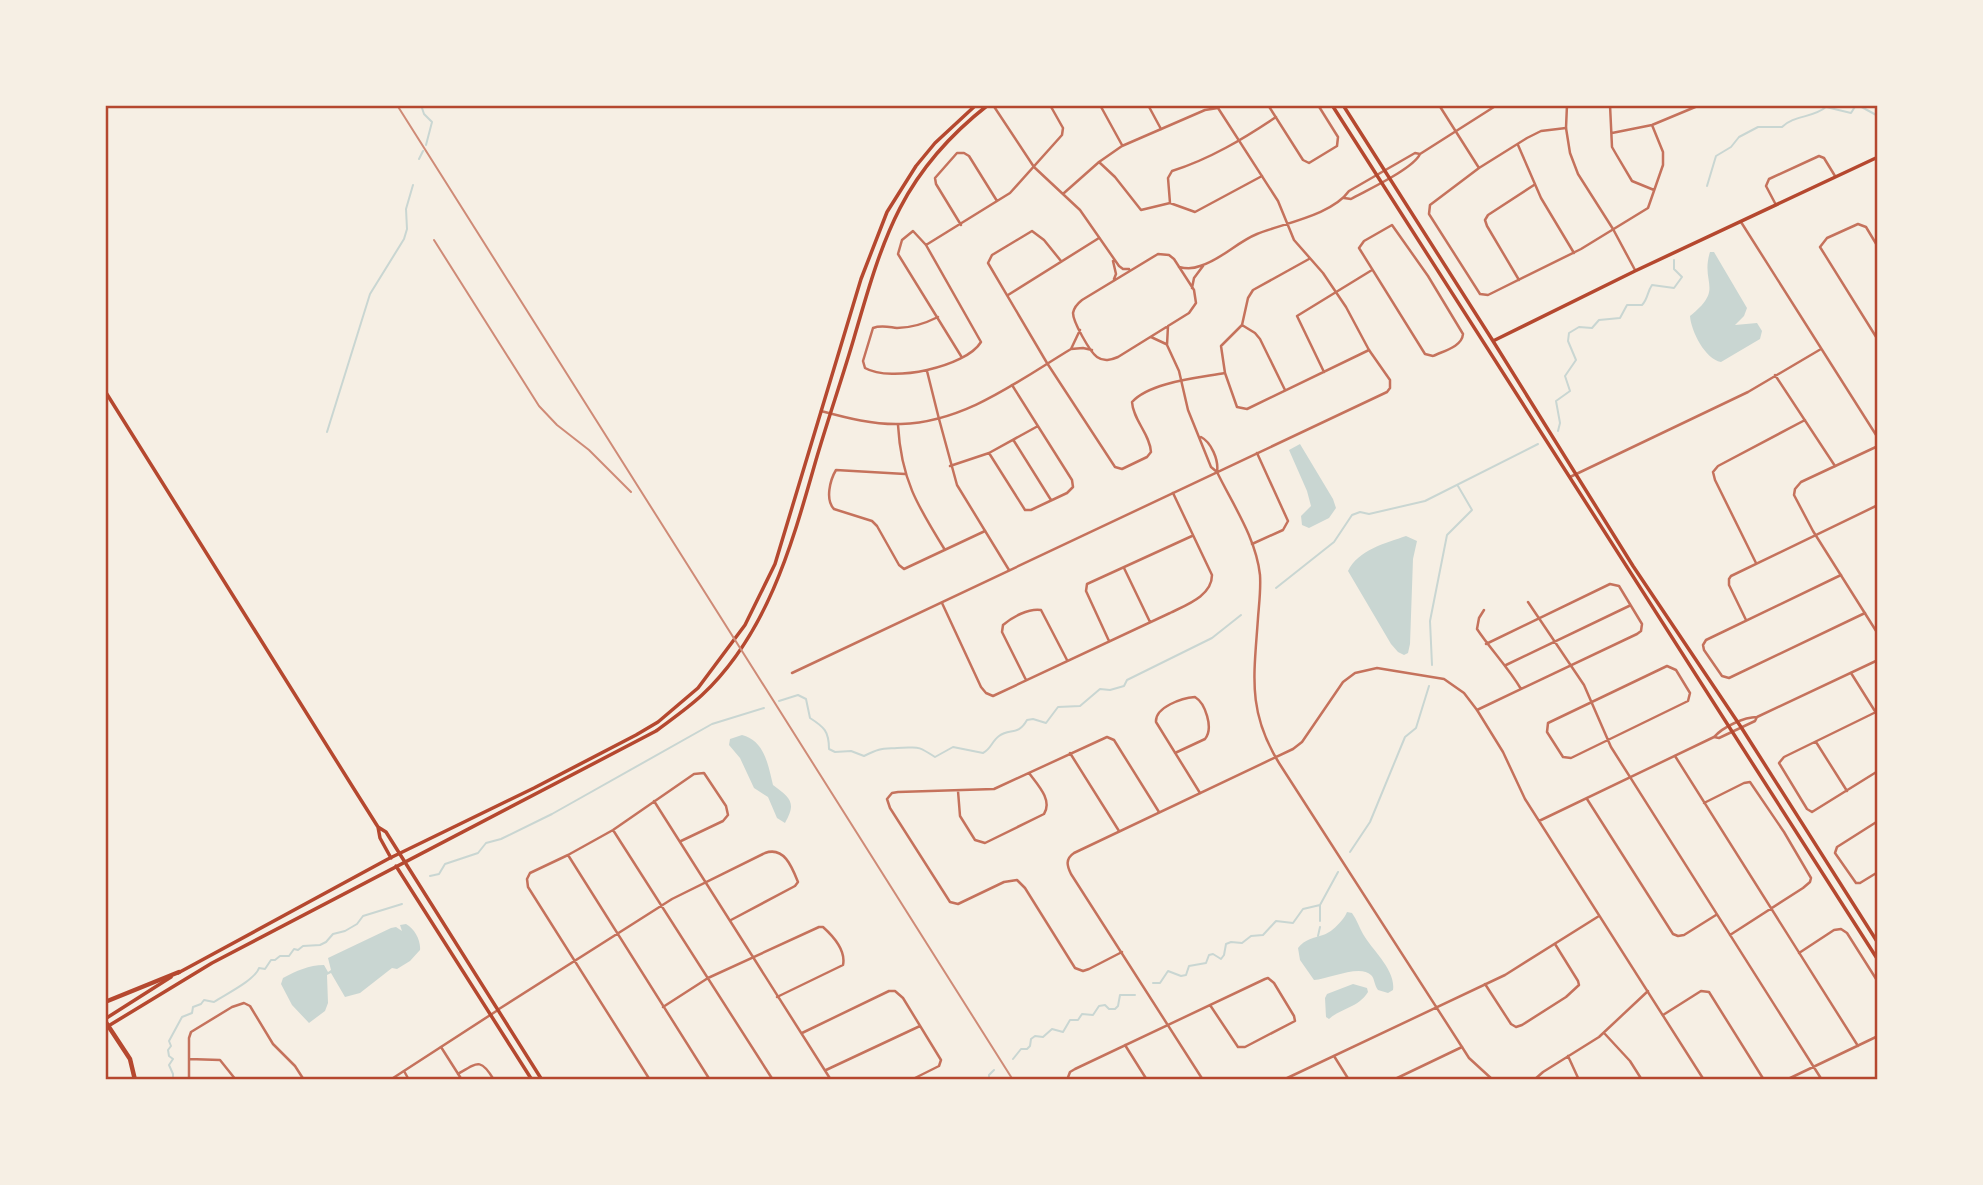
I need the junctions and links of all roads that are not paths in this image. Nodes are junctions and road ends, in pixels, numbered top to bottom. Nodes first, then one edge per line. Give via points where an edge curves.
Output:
1 (976, 105) edge
2 (990, 105) edge
3 (1050, 105) edge
4 (1100, 105) edge
5 (1148, 105) edge
6 (1268, 105) edge
7 (1318, 105) edge
8 (1332, 105) edge
9 (1343, 105) edge
10 (1439, 105) edge
11 (1497, 105) edge
12 (1567, 105) edge
13 (1610, 105) edge
14 (1700, 105) edge
15 (1276, 117) junction
16 (1652, 125) junction
17 (1566, 128) junction
18 (1161, 129) junction
19 (1456, 131) junction
20 (1612, 133) junction
21 (1240, 141) junction
22 (1518, 145) junction
23 (1122, 146) junction
24 (1420, 154) junction
25 (1878, 157) edge
26 (1099, 162) junction
27 (1034, 167) junction
28 (1479, 168) junction
29 (1385, 170) junction
30 (1378, 174) junction
31 (1262, 176) junction
32 (1389, 177) junction
33 (1835, 177) junction
34 (1382, 181) junction
35 (1534, 185) junction
36 (1654, 190) junction
37 (1064, 193) junction
38 (1344, 198) junction
39 (998, 202) junction
40 (1170, 203) junction
41 (1776, 205) junction
42 (1741, 222) junction
43 (1288, 223) junction
44 (961, 225) junction
45 (1612, 229) junction
46 (1099, 238) junction
47 (926, 245) junction
48 (1878, 247) edge
49 (1574, 253) junction
50 (1112, 258) junction
51 (1309, 259) junction
52 (1061, 261) junction
53 (1204, 265) junction
54 (1179, 267) junction
55 (1133, 268) junction
56 (1372, 270) junction
57 (1635, 271) junction
58 (1520, 280) junction
59 (1112, 281) junction
60 (1192, 288) junction
61 (1337, 293) junction
62 (1008, 295) junction
63 (938, 317) junction
64 (1242, 325) junction
65 (1168, 326) junction
66 (1080, 330) junction
67 (1151, 337) junction
68 (1878, 340) edge
69 (1493, 341) junction
70 (1167, 345) junction
71 (1071, 349) junction
72 (1821, 349) junction
73 (1092, 350) junction
74 (1368, 350) junction
75 (961, 356) junction
76 (1047, 363) junction
77 (927, 371) junction
78 (1324, 372) junction
79 (1225, 373) junction
80 (1775, 375) junction
81 (1183, 382) junction
82 (1012, 385) junction
83 (1285, 390) junction
84 (105, 391) edge
85 (821, 411) junction
86 (831, 414) junction
87 (939, 419) junction
88 (1805, 420) junction
89 (898, 425) junction
90 (1038, 426) junction
91 (1201, 437) junction
92 (1878, 438) edge
93 (1014, 441) junction
94 (1878, 446) edge
95 (989, 453) junction
96 (1257, 453) junction
97 (950, 466) junction
98 (1835, 466) junction
99 (1217, 472) junction
100 (905, 474) junction
101 (1577, 474) junction
102 (1570, 477) junction
103 (1172, 493) junction
104 (1052, 500) junction
105 (1878, 505) edge
106 (985, 531) junction
107 (1816, 534) junction
108 (1193, 536) junction
109 (1252, 544) junction
110 (945, 550) junction
111 (1756, 564) junction
112 (1124, 568) junction
113 (1009, 570) junction
114 (1841, 575) junction
115 (942, 602) junction
116 (1528, 602) dead end
117 (1631, 605) junction
118 (1484, 610) dead end
119 (1864, 613) junction
120 (1539, 618) junction
121 (1746, 620) junction
122 (1150, 623) junction
123 (1878, 634) edge
124 (1109, 641) junction
125 (1555, 642) junction
126 (1486, 643) junction
127 (1067, 660) junction
128 (1878, 660) edge
129 (1506, 665) junction
130 (1570, 666) junction
131 (792, 673) dead end
132 (1851, 673) junction
133 (1026, 680) junction
134 (1521, 689) junction
135 (1591, 702) junction
136 (1477, 710) junction
137 (1877, 714) edge
138 (1739, 725) junction
139 (1732, 729) junction
140 (1608, 740) junction
141 (1816, 742) junction
142 (1070, 753) junction
143 (1175, 753) junction
144 (1675, 756) junction
145 (1276, 758) junction
146 (1878, 771) edge
147 (1029, 773) junction
148 (1630, 778) junction
149 (958, 791) junction
150 (1847, 791) junction
151 (1199, 793) junction
152 (1587, 799) junction
153 (654, 801) junction
154 (1704, 803) junction
155 (1159, 812) junction
156 (1539, 821) junction
157 (1878, 821) edge
158 (378, 827) junction
159 (613, 830) junction
160 (1119, 831) junction
161 (681, 841) junction
162 (399, 854) junction
163 (568, 855) junction
164 (390, 858) junction
165 (404, 861) junction
166 (396, 866) junction
167 (1878, 872) edge
168 (706, 881) junction
169 (662, 906) junction
170 (1770, 909) junction
171 (1717, 914) junction
172 (1599, 916) junction
173 (731, 920) junction
174 (618, 934) junction
175 (1730, 934) junction
176 (1878, 943) edge
177 (1555, 944) junction
178 (1122, 953) junction
179 (1799, 953) junction
180 (753, 957) junction
181 (1878, 960) edge
182 (575, 961) junction
183 (179, 972) junction
184 (709, 978) junction
185 (1878, 982) edge
186 (1485, 984) junction
187 (1648, 992) junction
188 (777, 997) junction
189 (105, 1002) edge
190 (1210, 1005) junction
191 (663, 1007) junction
192 (1437, 1007) junction
193 (498, 1010) junction
194 (491, 1014) junction
195 (1663, 1015) junction
196 (106, 1023) edge
197 (1168, 1025) junction
198 (920, 1026) junction
199 (1604, 1032) junction
200 (802, 1033) junction
201 (1878, 1036) edge
202 (1125, 1045) junction
203 (1857, 1046) junction
204 (441, 1047) junction
205 (1462, 1047) junction
206 (1334, 1056) junction
207 (1568, 1056) junction
208 (189, 1059) junction
209 (1814, 1067) junction
210 (827, 1070) junction
211 (404, 1071) junction
212 (458, 1074) junction
213 (1294, 1075) junction
214 (135, 1080) edge
215 (189, 1080) edge
216 (236, 1080) edge
217 (304, 1080) edge
218 (390, 1080) edge
219 (409, 1080) edge
220 (461, 1080) edge
221 (494, 1080) edge
222 (532, 1080) edge
223 (542, 1080) edge
224 (650, 1080) edge
225 (710, 1080) edge
226 (773, 1080) edge
227 (831, 1080) edge
228 (911, 1080) edge
229 (1067, 1080) edge
230 (1147, 1080) edge
231 (1203, 1080) edge
232 (1283, 1080) edge
233 (1297, 1080) edge
234 (1349, 1080) edge
235 (1393, 1080) edge
236 (1493, 1080) edge
237 (1534, 1080) edge
238 (1579, 1080) edge
239 (1642, 1080) edge
240 (1704, 1080) edge
241 (1764, 1080) edge
242 (1786, 1080) edge
243 (1822, 1080) edge

1 - 85 main road via 935,143 887,212 861,279
2 - 27 street
2 - 86 main road via 963,125 930,160 889,228
3 - 27 street via 1063,128 1062,135
4 - 23 street
5 - 18 street
6 - 15 street
7 - 15 street via 1339,139 1337,146 1311,163 1303,160
8 - 30 main road
9 - 29 main road
10 - 19 street
11 - 19 street
12 - 17 street
13 - 20 street
14 - 16 street
15 - 21 street
16 - 20 street
16 - 36 street via 1664,159
17 - 22 street via 1541,131
17 - 45 street via 1578,174
18 - 21 street via 1213,107 1222,111
18 - 23 street
19 - 24 street
19 - 28 street
20 - 36 street via 1614,151 1632,181
21 - 31 street
21 - 40 street via 1172,172 1168,178
22 - 28 street
22 - 35 street
23 - 26 street
24 - 29 street
24 - 32 street
25 - 33 main road
26 - 37 street
26 - 40 street via 1139,209
27 - 37 street
27 - 39 street
28 - 58 street via 1430,205 1429,214 1480,295
29 - 30 street
29 - 32 main road
30 - 34 main road
30 - 38 street
31 - 40 street via 1195,212
31 - 43 street
32 - 34 street
32 - 69 main road
33 - 41 main road
33 - 41 street via 1824,158 1816,156 1767,181
34 - 38 street via 1351,199
34 - 102 main road
35 - 49 street
35 - 58 street via 1485,220
36 - 45 street via 1648,208
37 - 46 street
38 - 43 street
39 - 44 street
39 - 44 street via 969,156 957,153 935,178
41 - 42 main road
42 - 57 main road
42 - 72 street
43 - 51 street
43 - 53 street via 1244,241
44 - 47 street
45 - 49 street
45 - 57 street
46 - 50 street
46 - 52 street
47 - 63 street via 913,231 901,240 898,254
47 - 75 street via 981,339 980,345
48 - 68 street via 1864,225 1858,224 1827,238 1820,247
49 - 58 street
50 - 55 street via 1123,269
50 - 59 street via 1116,274
51 - 61 street
51 - 64 street via 1253,290
52 - 62 street
52 - 62 street via 1032,231 992,255 988,263
53 - 54 street
53 - 60 street
54 - 55 street via 1162,253
54 - 60 street
55 - 59 street
56 - 56 street via 1359,246 1392,225 1462,331 1461,342 1433,356 1425,354
56 - 61 street
57 - 69 main road
59 - 66 street via 1075,307
60 - 65 street via 1193,308
61 - 74 street
61 - 78 street via 1297,317
62 - 76 street
63 - 75 street
63 - 77 street via 914,326 875,327 863,361 867,369 876,372
64 - 79 street via 1221,346
64 - 83 street via 1260,339
65 - 67 street
65 - 70 street
66 - 71 street
66 - 73 street
67 - 70 street
67 - 73 street via 1111,360 1100,359
69 - 101 main road
70 - 81 street
71 - 73 street
71 - 76 street
72 - 80 street
72 - 92 street
74 - 78 street
74 - 96 street via 1385,370 1391,386 1387,391
75 - 77 street
76 - 81 street via 1120,469 1151,452 1132,409 1133,400 1154,388
76 - 82 street
77 - 87 street
78 - 83 street
79 - 81 street
79 - 83 street via 1240,409
80 - 88 street
80 - 101 street
81 - 91 street via 1188,410
82 - 87 street
82 - 90 street
84 - 158 main road
85 - 86 street
85 - 162 main road via 775,564 745,625 698,688 636,735
86 - 89 street
86 - 165 main road via 780,575 745,643 712,685 656,730
87 - 89 street
87 - 97 street
88 - 98 street
88 - 111 street via 1713,472
89 - 100 street
90 - 93 street
90 - 104 street via 1073,483 1071,491
91 - 99 street
91 - 99 street via 1218,464
93 - 95 street
93 - 104 street
94 - 98 street
95 - 97 street
95 - 104 street via 1025,510
96 - 99 street
96 - 109 street via 1288,521 1283,530
97 - 106 street
98 - 107 street via 1795,489 1796,501
99 - 103 street
99 - 109 street
100 - 110 street
100 - 110 street via 836,470 830,505 872,521 901,568
101 - 102 street
101 - 138 main road
102 - 139 main road
103 - 108 street
103 - 113 street
105 - 107 street
106 - 110 street
106 - 113 street
107 - 111 street
107 - 114 street
108 - 112 street
108 - 122 street via 1212,576 1210,587 1196,600
109 - 145 street via 1260,587 1253,695
111 - 121 street via 1729,579
112 - 122 street
112 - 124 street via 1085,587
113 - 115 street
114 - 119 street
114 - 121 street
115 - 131 street
115 - 133 street via 986,693 995,695
116 - 120 street
117 - 120 street via 1619,586 1610,584
117 - 125 street
117 - 130 street via 1641,631
118 - 126 street via 1477,625
119 - 121 street via 1727,678 1703,645
119 - 123 street
120 - 125 street
120 - 126 street
122 - 124 street
124 - 127 street
125 - 129 street
125 - 130 street
126 - 129 street
127 - 133 street
127 - 133 street via 1041,610 1011,620 1002,632
128 - 132 street
129 - 134 street
130 - 134 street
130 - 135 street
132 - 137 street
132 - 138 street
134 - 136 street
135 - 140 street
135 - 140 street via 1551,721 1547,732 1568,759
135 - 140 street via 1667,666 1676,670 1690,693 1685,704
136 - 145 street via 1444,679 1367,669 1343,682 1302,742
136 - 156 street
137 - 141 street
138 - 139 street
138 - 176 main road
139 - 144 street
139 - 181 main road
140 - 148 street
141 - 150 street
141 - 150 street via 1782,758 1779,766 1810,811
142 - 147 street
142 - 155 street via 1103,737 1111,738
142 - 160 street
143 - 143 street via 1209,734 1201,701 1195,696 1156,716
143 - 151 street
144 - 148 street
144 - 154 street
145 - 151 street
145 - 192 street
146 - 150 street
147 - 149 street via 994,789
147 - 149 street via 1046,800 1044,814 985,843 975,840 960,816
148 - 152 street
148 - 171 street
149 - 178 street via 898,792 889,795 887,802 950,902 958,904 1017,880 1075,968 1083,971
151 - 155 street
152 - 156 street
152 - 171 street via 1673,934 1684,935
153 - 159 street
153 - 161 street
153 - 161 street via 694,774 704,773 708,778 728,815
154 - 170 street
154 - 170 street via 1749,782 1784,832 1811,880
155 - 160 street
156 - 172 street
157 - 167 street via 1835,851 1853,882 1860,883
158 - 162 main road
158 - 164 main road
159 - 163 street
159 - 169 street
160 - 178 street via 1070,855 1067,865
161 - 168 street
162 - 164 main road
162 - 165 main road
163 - 174 street
163 - 182 street via 530,873 527,879
164 - 166 street
164 - 183 main road
165 - 166 main road
165 - 193 main road
166 - 194 main road
166 - 196 main road
168 - 169 street
168 - 173 street
168 - 173 street via 774,850 790,866 797,882 792,890
169 - 174 street
169 - 184 street
170 - 175 street
170 - 179 street
171 - 175 street
172 - 177 street
172 - 187 street
173 - 180 street
174 - 182 street
174 - 191 street
175 - 209 street
177 - 186 street
177 - 186 street via 1578,985 1522,1026 1511,1024
178 - 197 street
179 - 185 street via 1842,929
179 - 203 street
180 - 184 street
180 - 188 street
180 - 188 street via 819,927 826,929 839,947 844,959 840,966
182 - 193 street
182 - 224 street
183 - 189 highway
183 - 196 main road
184 - 191 street
184 - 226 street
186 - 192 street
187 - 195 street
187 - 199 street
188 - 200 street
190 - 190 street via 1238,1047 1295,1021 1268,978
190 - 197 street
191 - 225 street
192 - 205 street
192 - 206 street
193 - 194 street
193 - 223 main road
194 - 204 street
194 - 222 main road
195 - 240 street
195 - 241 street via 1701,991 1709,992
196 - 214 highway via 130,1059
197 - 202 street
197 - 231 street
198 - 200 street via 903,998 892,991
198 - 210 street
198 - 228 street via 941,1063
199 - 207 street
199 - 239 street
200 - 210 street
201 - 203 street
202 - 229 street via 1070,1072
202 - 230 street
203 - 209 street
204 - 211 street
204 - 212 street
205 - 235 street
205 - 236 street
206 - 213 street
206 - 234 street
207 - 237 street
207 - 238 street
208 - 215 street
208 - 216 street via 219,1060
208 - 217 street via 191,1032 244,1003
209 - 242 street
209 - 243 street
210 - 227 street
211 - 218 street
211 - 219 street
212 - 220 street
212 - 221 street via 480,1064
213 - 232 street
213 - 233 street

